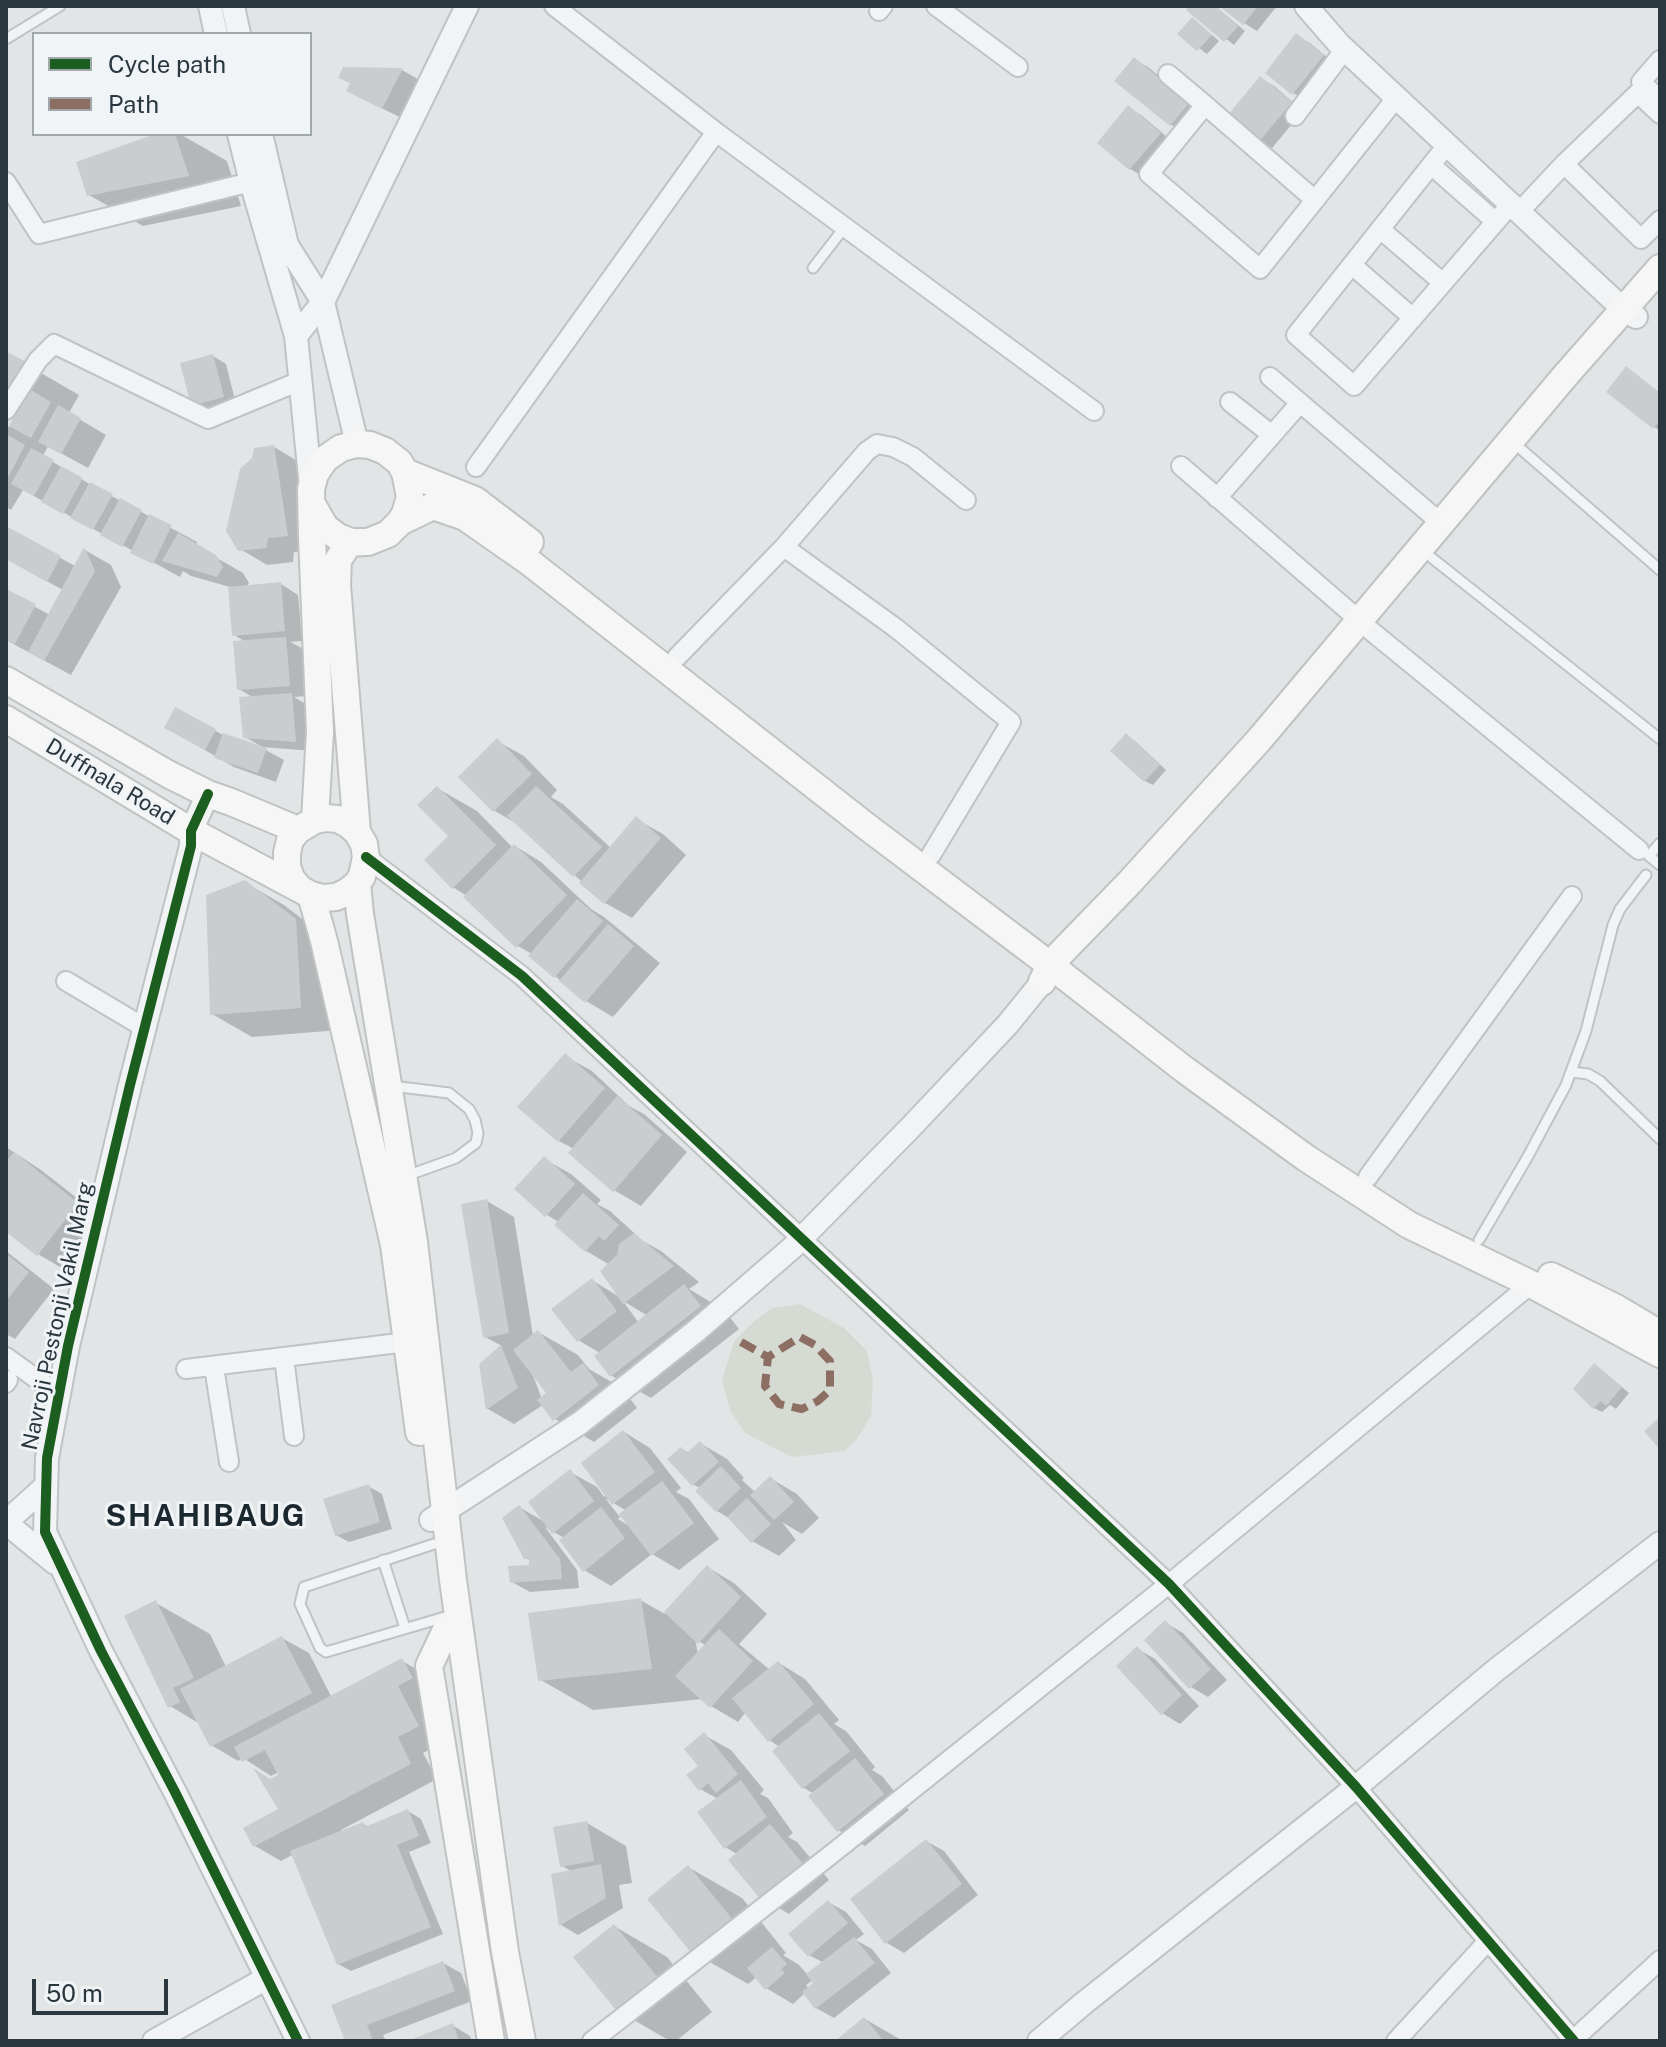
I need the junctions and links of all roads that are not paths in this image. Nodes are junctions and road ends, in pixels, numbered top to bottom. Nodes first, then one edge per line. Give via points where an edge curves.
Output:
1 (60, 6) edge
2 (210, 6) edge
3 (233, 6) edge
4 (467, 6) edge
5 (554, 6) edge
6 (936, 6) edge
7 (1306, 6) edge
8 (216, 32) edge
9 (239, 32) edge
10 (6, 37) edge
11 (1345, 49) junction
12 (1660, 60) edge
13 (1018, 67) dead end
14 (1168, 74) dead end
15 (1397, 97) junction
16 (1660, 99) edge
17 (1205, 105) junction
18 (1660, 114) edge
19 (1295, 116) dead end
20 (716, 132) junction
21 (240, 136) edge
22 (261, 136) edge
23 (1447, 145) junction
24 (1564, 164) junction
25 (1431, 165) junction
26 (6, 182) edge
27 (251, 182) junction
28 (1315, 200) junction
29 (11, 204) edge
30 (1515, 208) junction
31 (1660, 220) edge
32 (1496, 222) junction
33 (844, 228) junction
34 (1380, 229) junction
35 (1352, 265) junction
36 (813, 268) dead end
37 (1660, 268) edge
38 (1443, 283) junction
39 (1660, 292) edge
40 (323, 302) junction
41 (1630, 313) junction
42 (1413, 318) junction
43 (296, 336) junction
44 (1270, 377) dead end
45 (300, 381) junction
46 (1230, 402) dead end
47 (1300, 403) junction
48 (6, 410) edge
49 (1094, 411) dead end
50 (1272, 435) junction
51 (357, 444) junction
52 (1522, 450) junction
53 (1181, 466) dead end
54 (476, 467) dead end
55 (405, 472) junction
56 (312, 498) junction
57 (1217, 498) junction
58 (966, 500) dead end
59 (400, 522) junction
60 (1441, 523) junction
61 (368, 542) junction
62 (784, 547) junction
63 (1432, 558) junction
64 (1660, 570) edge
65 (1365, 625) junction
66 (677, 657) junction
67 (6, 680) edge
68 (6, 719) edge
69 (1660, 739) edge
70 (208, 794) junction
71 (306, 825) junction
72 (191, 831) junction
73 (357, 832) junction
74 (1660, 843) edge
75 (1644, 853) junction
76 (931, 855) junction
77 (366, 857) junction
78 (1660, 865) edge
79 (1646, 875) dead end
80 (357, 884) junction
81 (305, 892) junction
82 (1572, 896) dead end
83 (1056, 966) junction
84 (66, 981) dead end
85 (145, 1028) junction
86 (1571, 1072) junction
87 (388, 1085) junction
88 (1660, 1139) edge
89 (404, 1176) junction
90 (1368, 1177) junction
91 (800, 1239) junction
92 (1479, 1240) junction
93 (1531, 1284) junction
94 (1660, 1334) edge
95 (407, 1342) junction
96 (1660, 1354) edge
97 (6, 1357) edge
98 (284, 1358) junction
99 (214, 1367) junction
100 (186, 1369) dead end
101 (59, 1395) junction
102 (294, 1436) dead end
103 (229, 1462) dead end
104 (46, 1486) junction
105 (6, 1523) edge
106 (437, 1525) junction
107 (1660, 1543) edge
108 (383, 1560) junction
109 (61, 1568) junction
110 (1169, 1584) junction
111 (445, 1624) junction
112 (405, 1628) junction
113 (1356, 1787) junction
114 (1488, 1941) junction
115 (1660, 1960) edge
116 (267, 1978) junction
117 (1574, 2040) edge
118 (154, 2041) edge
119 (298, 2041) edge
120 (491, 2041) edge
121 (508, 2041) edge
122 (522, 2041) edge
123 (592, 2041) edge
124 (1039, 2041) edge
125 (1396, 2041) edge

1 - 10 lane
2 - 8 street
3 - 9 street
4 - 40 street
5 - 20 street
6 - 13 street
7 - 11 street
11 - 15 street
11 - 19 street
12 - 16 street via 1641,82
14 - 17 street
15 - 23 street
15 - 28 street
17 - 28 street
17 - 28 street via 1149,174 1260,269
18 - 24 street via 1638,93
20 - 33 street
20 - 54 street
21 - 27 street
22 - 40 street via 287,245
23 - 25 street
23 - 30 street
24 - 30 street
24 - 31 street via 1641,239
25 - 32 street
25 - 34 street
26 - 29 street
27 - 29 street via 39,234
27 - 43 street
30 - 32 street
30 - 41 street
32 - 38 street
33 - 36 lane
33 - 49 street
34 - 35 street
34 - 38 street
35 - 42 street
35 - 42 street via 1296,335 1354,386
37 - 41 main road
38 - 42 street
39 - 41 main road
40 - 43 street
40 - 51 street
41 - 52 main road
41 - 60 main road
43 - 45 street
44 - 47 street
45 - 48 street via 208,419 54,344
45 - 56 street
46 - 50 street
47 - 50 street
47 - 60 street
50 - 57 street
51 - 55 main road via 385,451
51 - 56 main road via 325,459 315,474
52 - 63 main road
52 - 64 lane
53 - 57 street
55 - 59 main road via 410,497
55 - 66 main road via 475,500
56 - 61 main road via 325,527 351,542
56 - 71 main road via 320,732
57 - 65 street
58 - 62 street via 913,457 877,444
59 - 61 main road
59 - 83 main road via 433,506 465,517
60 - 65 main road
61 - 73 main road via 349,543 337,573
62 - 66 street
62 - 76 street via 897,629 1011,722
63 - 65 main road
63 - 69 lane
65 - 75 street
65 - 83 main road
66 - 76 main road
67 - 70 main road
68 - 72 main road, Duffnala Road
70 - 71 main road
70 - 72 street, Navroji Pestonji Vakil Marg
71 - 73 main road via 338,819
71 - 81 main road via 290,840 287,853 291,878
72 - 81 main road, Duffnala Road
72 - 85 street, Navroji Pestonji Vakil Marg
73 - 77 main road
74 - 75 lane
75 - 78 lane
76 - 83 main road
77 - 80 main road
77 - 91 street via 522,976
79 - 86 lane via 1613,925
80 - 81 main road via 336,897
80 - 87 main road
81 - 95 main road via 327,956 394,1245
82 - 90 street
83 - 90 main road
83 - 91 street via 1008,1024
83 - 93 main road via 1306,1158 1409,1225
84 - 85 street
85 - 101 street, Navroji Pestonji Vakil Marg
86 - 88 lane via 1600,1081
86 - 92 lane
87 - 89 main road
87 - 89 lane via 449,1093 469,1109 478,1133 476,1143 456,1158
89 - 106 main road via 416,1258
90 - 92 main road
91 - 106 street via 580,1423
91 - 110 street
92 - 94 main road
93 - 96 main road
93 - 110 street
95 - 98 street
95 - 106 main road
97 - 101 street
98 - 99 street
98 - 102 street
99 - 100 street
99 - 103 street
101 - 104 street, Navroji Pestonji Vakil Marg
104 - 105 street
104 - 109 street, Navroji Pestonji Vakil Marg via 45,1532
105 - 109 street
106 - 108 lane
106 - 111 main road
106 - 122 main road via 453,1580
107 - 113 street
108 - 112 lane
108 - 112 lane via 304,1587 300,1604 326,1652
109 - 116 street, Navroji Pestonji Vakil Marg
110 - 113 street
110 - 123 street
111 - 112 lane
111 - 120 main road via 429,1666
111 - 121 main road
113 - 114 street
113 - 124 street
114 - 117 street
114 - 125 street
115 - 117 street
116 - 118 street
116 - 119 street, Navroji Pestonji Vakil Marg

